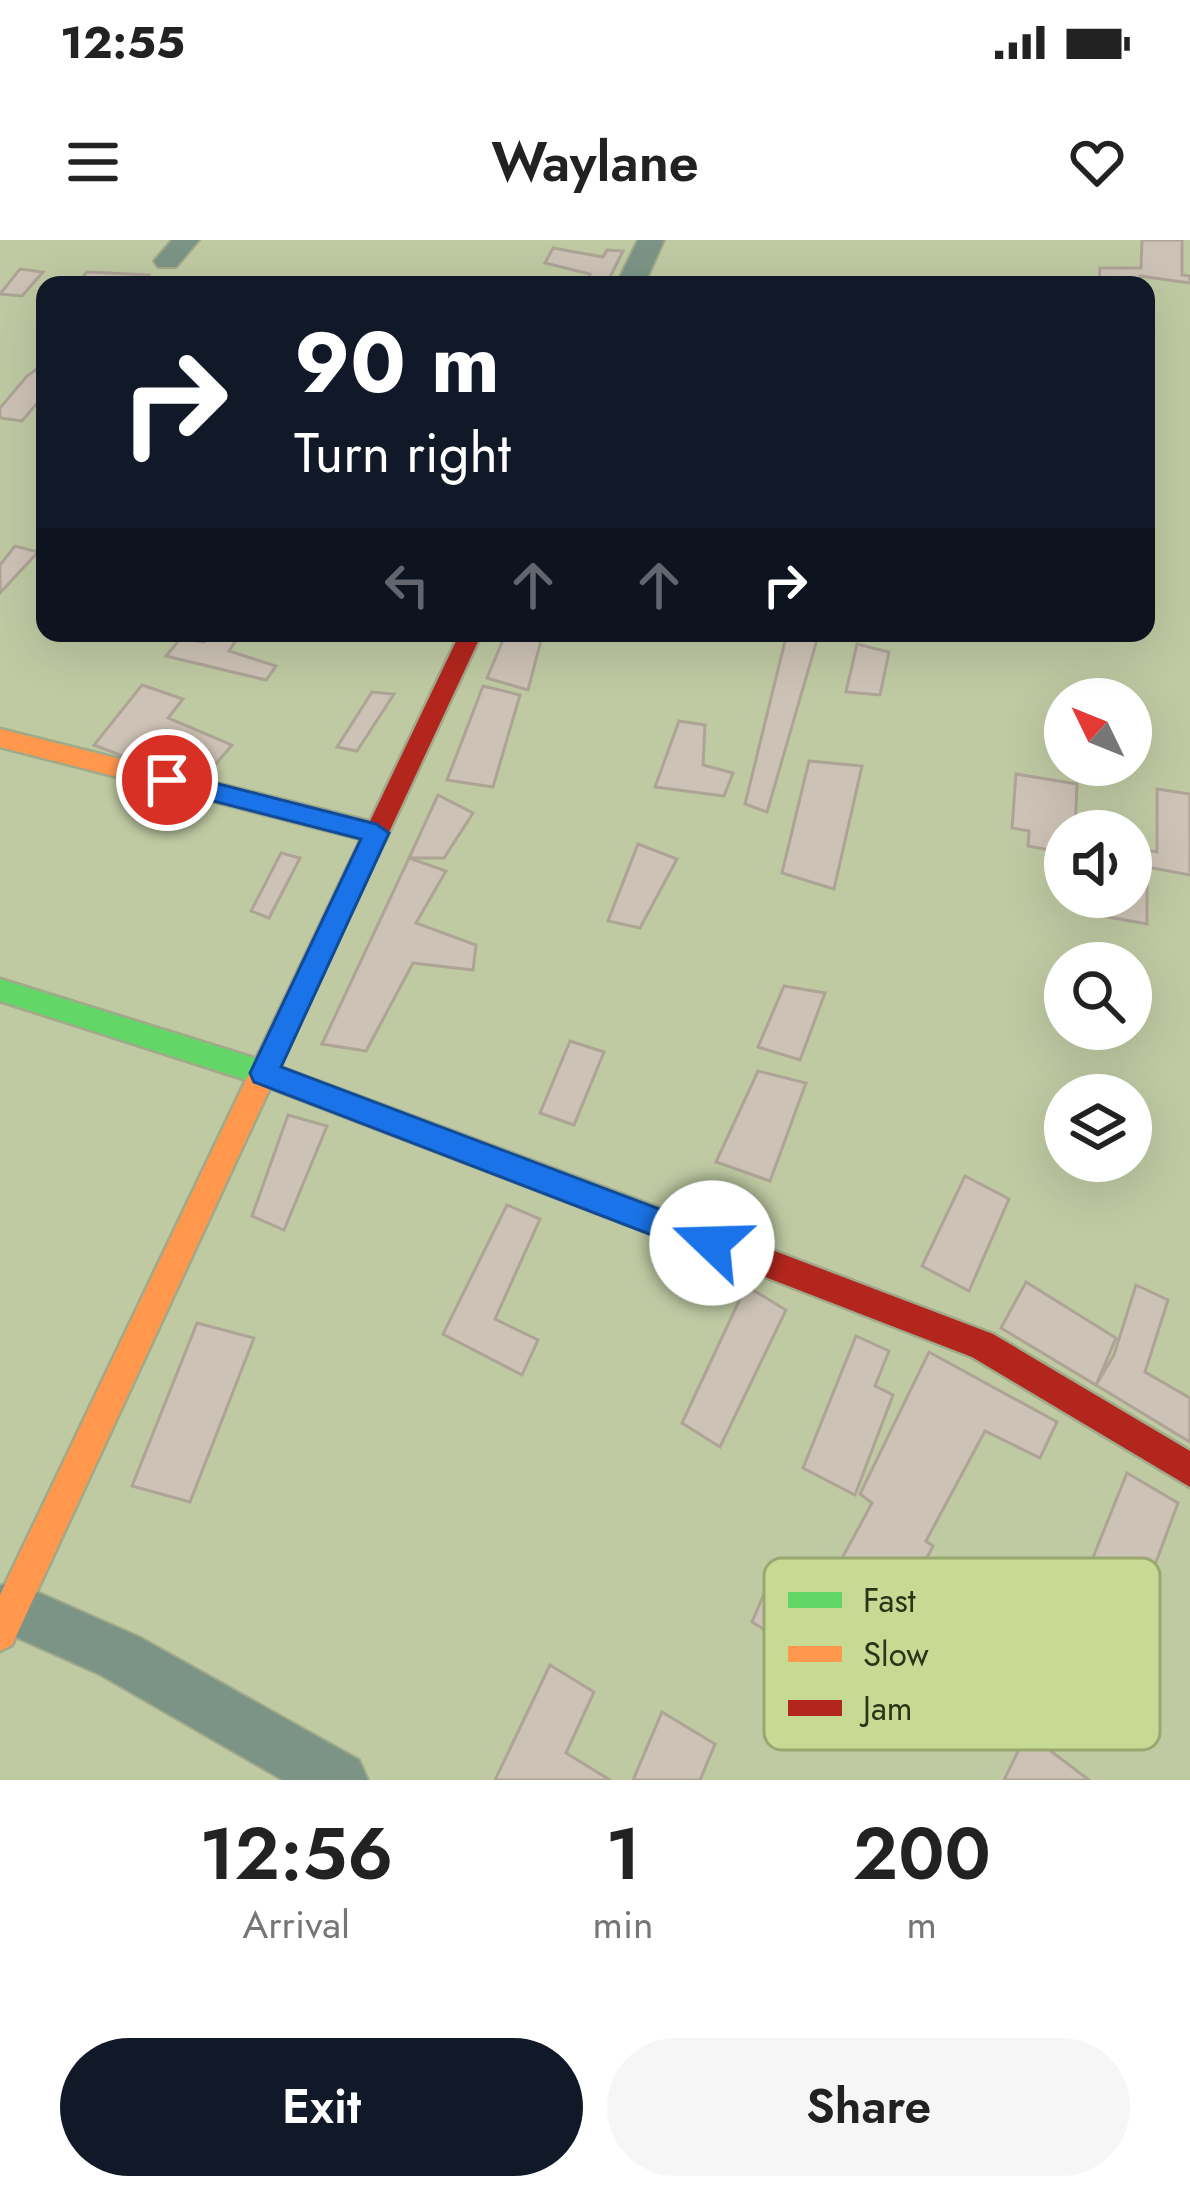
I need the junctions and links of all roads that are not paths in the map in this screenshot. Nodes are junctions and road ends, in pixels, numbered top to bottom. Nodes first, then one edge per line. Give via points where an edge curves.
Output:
1 (651, 240) edge
2 (634, 276) edge
3 (467, 642) edge
4 (0, 738) edge
5 (376, 833) junction
6 (0, 990) edge
7 (264, 1073) junction
8 (1190, 1470) edge
9 (6, 1620) edge
10 (339, 1780) edge

1 - 2 street
3 - 5 street
4 - 5 street
5 - 7 street
6 - 7 street
7 - 8 street via 982,1345
7 - 9 street
9 - 10 street via 120,1656

